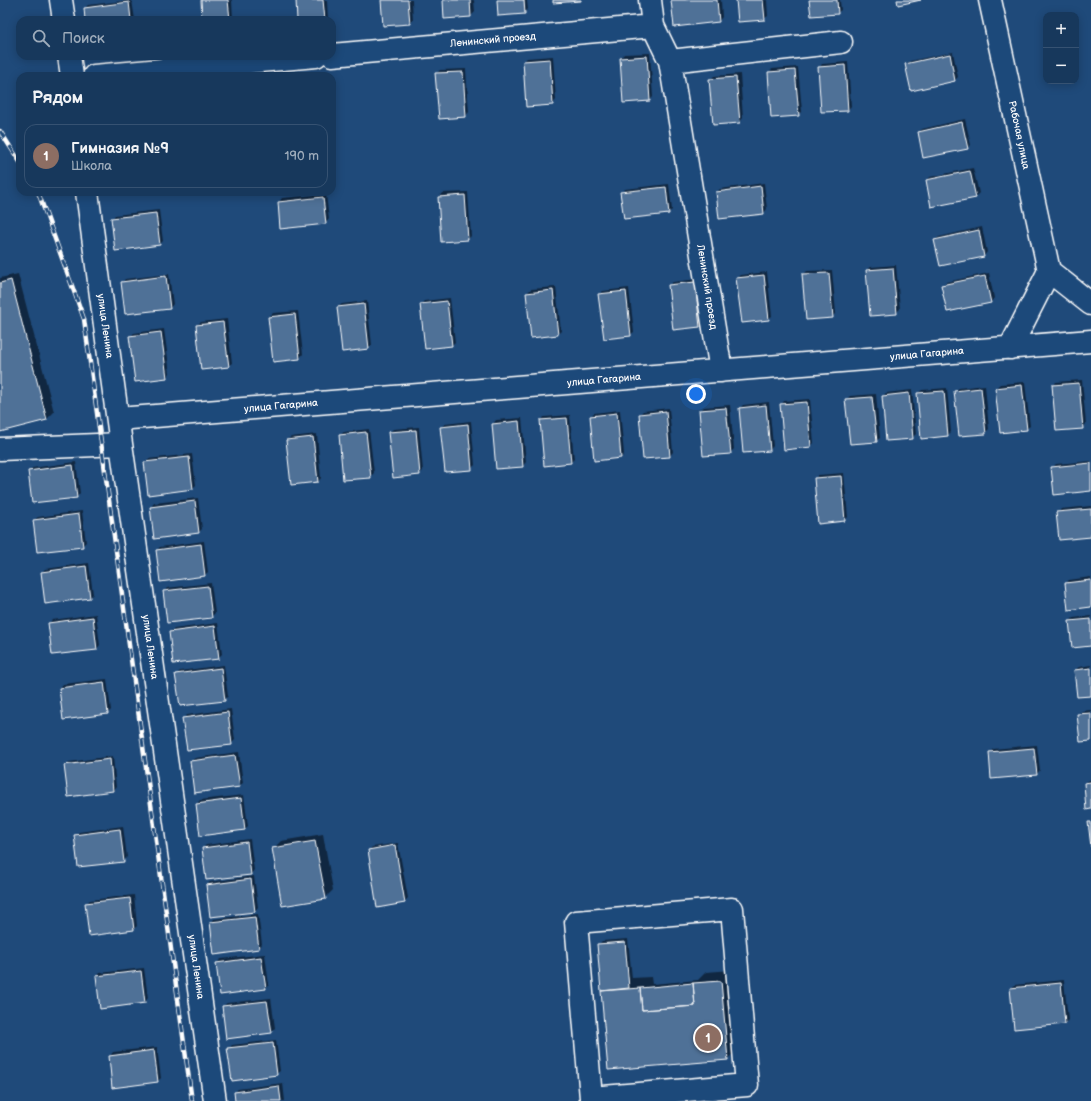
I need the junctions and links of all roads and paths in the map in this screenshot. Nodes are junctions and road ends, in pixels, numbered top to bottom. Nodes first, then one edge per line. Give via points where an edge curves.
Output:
1 (61, 0) edge
2 (650, 0) edge
3 (990, 0) edge
4 (63, 16) edge
5 (653, 26) junction
6 (841, 42) dead end
7 (336, 54) edge
8 (70, 60) edge
9 (272, 60) edge
10 (670, 61) junction
11 (71, 72) edge
12 (138, 72) edge
13 (88, 196) edge
14 (1049, 271) junction
15 (1091, 304) edge
16 (1091, 341) edge
17 (1010, 348) junction
18 (721, 371) junction
19 (118, 419) junction
20 (121, 444) junction
21 (0, 450) edge
22 (668, 1096) edge
23 (215, 1101) edge

1 - 4 street
2 - 5 street, Ленинский проезд
3 - 14 street, Рабочая улица
5 - 7 street, Ленинский проезд
5 - 10 street, Ленинский проезд
6 - 10 street
8 - 11 street
9 - 12 street
10 - 18 street, Ленинский проезд
13 - 19 street, улица Ленина
14 - 15 street
14 - 17 street
16 - 17 street, улица Гагарина
17 - 18 street, улица Гагарина
18 - 19 street, улица Гагарина
19 - 20 street, улица Ленина
20 - 21 street
20 - 23 street, улица Ленина
22 - 22 street via 591,1098 576,922 732,909 747,1085

